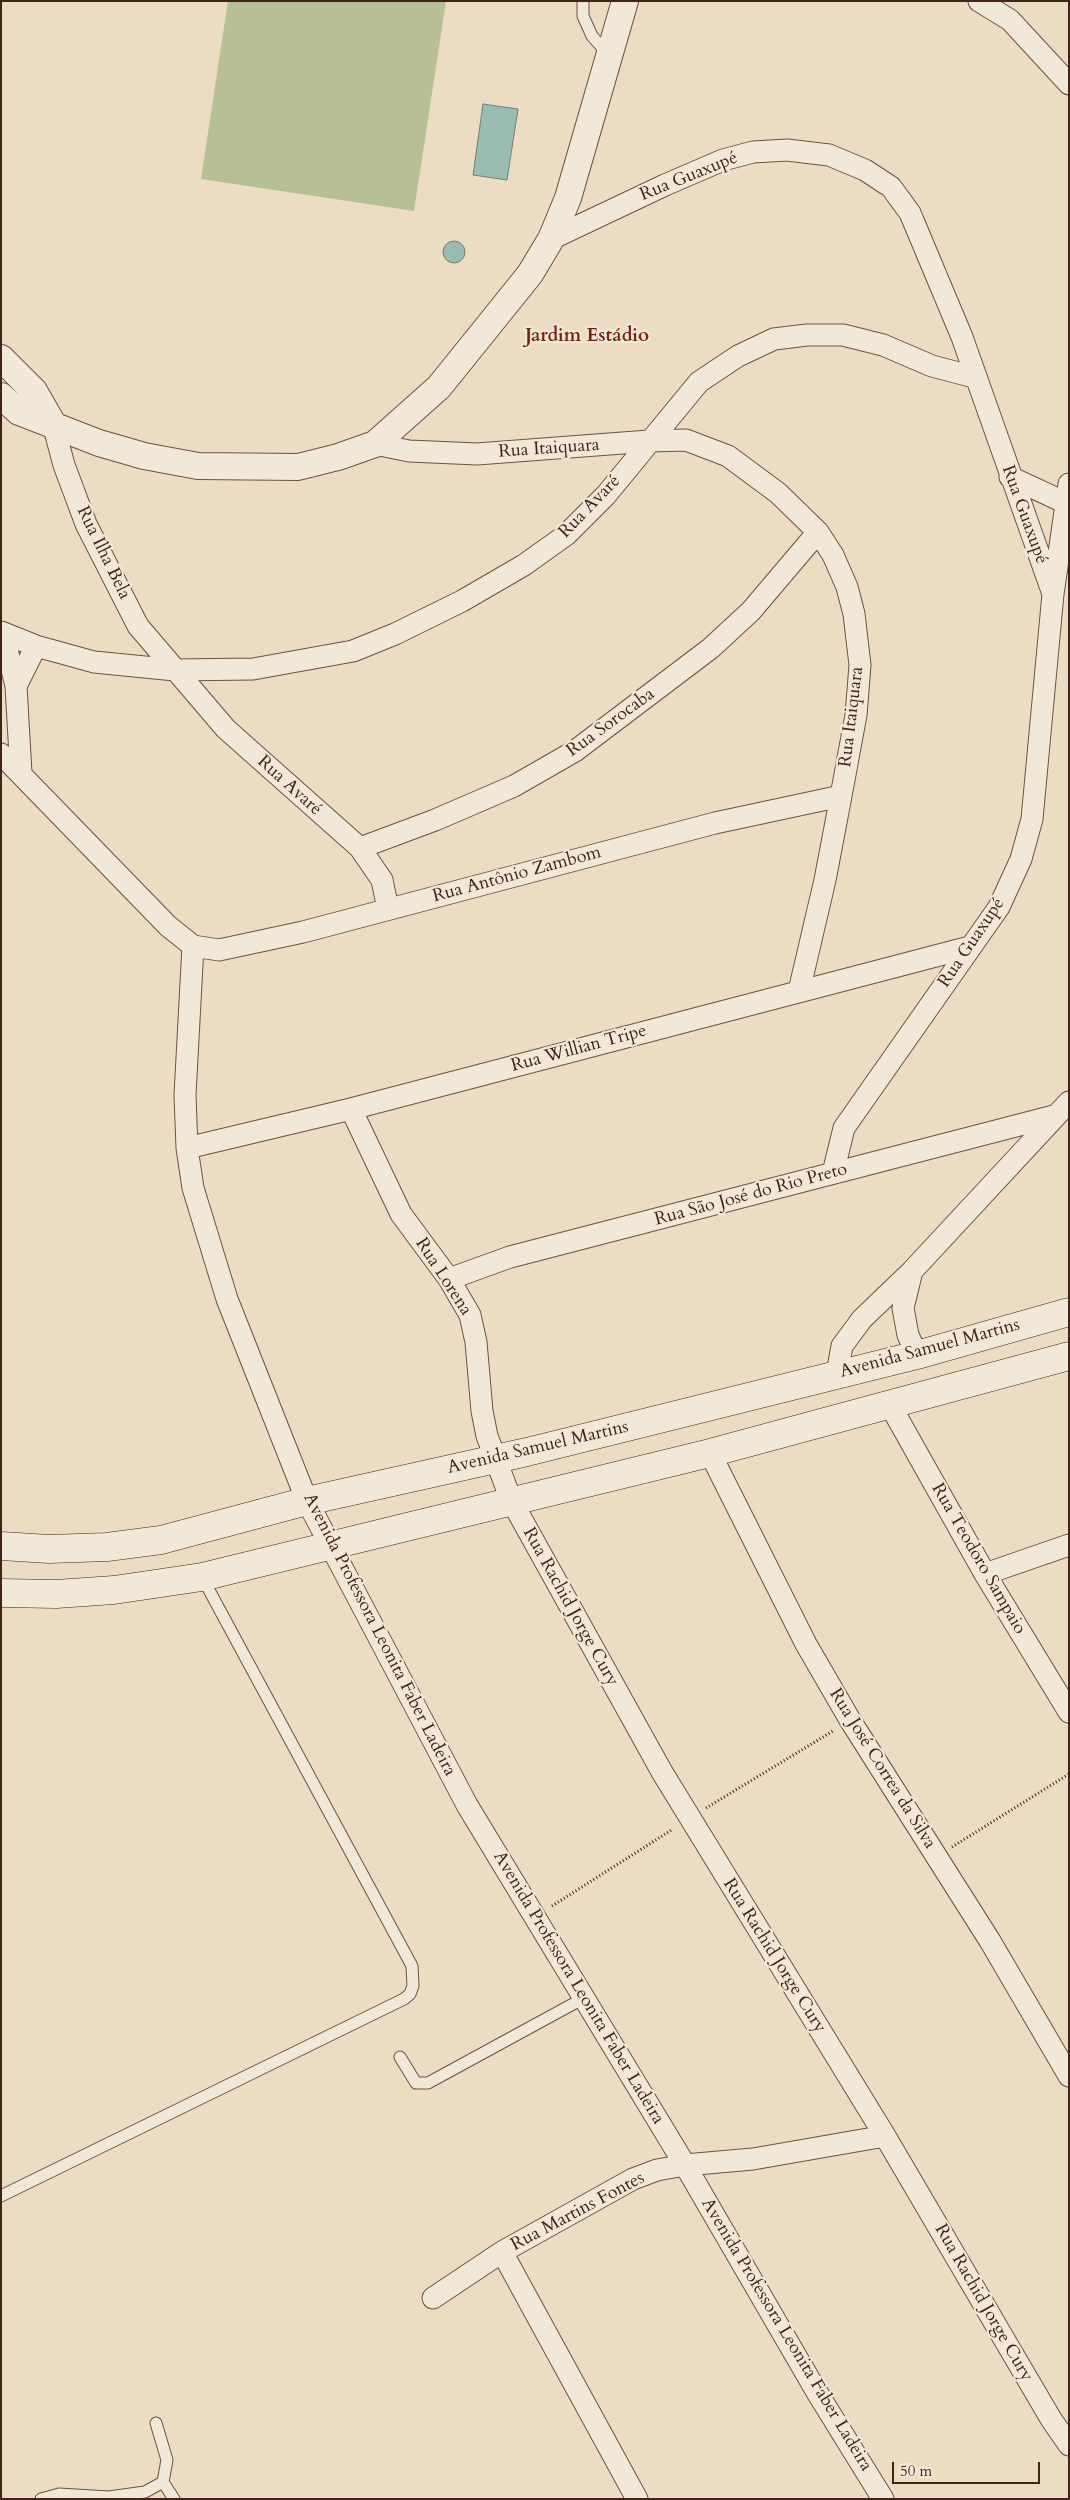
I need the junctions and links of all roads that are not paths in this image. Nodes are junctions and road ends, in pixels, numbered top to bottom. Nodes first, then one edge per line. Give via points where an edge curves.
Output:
1 (583, 1) edge
2 (625, 1) edge
3 (980, 1) edge
4 (610, 56) junction
5 (1069, 84) edge
6 (551, 239) junction
7 (1, 358) edge
8 (974, 377) junction
9 (1, 396) edge
10 (53, 424) junction
11 (649, 441) junction
12 (376, 444) junction
13 (1010, 477) junction
14 (1067, 494) edge
15 (818, 532) junction
16 (1054, 594) junction
17 (2, 633) edge
18 (36, 646) junction
19 (175, 670) junction
20 (16, 686) junction
21 (1, 754) edge
22 (21, 773) junction
23 (841, 796) junction
24 (360, 848) junction
25 (388, 909) junction
26 (193, 946) junction
27 (970, 947) junction
28 (799, 991) junction
29 (351, 1109) junction
30 (1062, 1109) edge
31 (187, 1148) junction
32 (833, 1173) junction
33 (912, 1271) junction
34 (449, 1279) junction
35 (1069, 1312) edge
36 (916, 1355) junction
37 (1069, 1356) edge
38 (836, 1374) junction
39 (928, 1395) junction
40 (890, 1405) junction
41 (858, 1413) junction
42 (710, 1453) junction
43 (495, 1459) junction
44 (511, 1500) junction
45 (307, 1501) junction
46 (330, 1545) junction
47 (1069, 1545) edge
48 (1, 1546) edge
49 (985, 1574) junction
50 (202, 1577) junction
51 (1, 1593) edge
52 (1069, 1712) edge
53 (584, 1998) junction
54 (400, 2057) dead end
55 (1069, 2076) edge
56 (885, 2136) junction
57 (685, 2166) junction
58 (1, 2196) edge
59 (502, 2252) junction
60 (433, 2298) dead end
61 (156, 2423) dead end
62 (1069, 2445) edge
63 (163, 2482) junction
64 (40, 2499) edge
65 (174, 2499) edge
66 (637, 2499) edge
67 (884, 2499) edge

1 - 4 lane via 583,16 592,36
2 - 4 street
3 - 5 street via 1010,20
4 - 6 street via 568,198
6 - 8 street, Rua Guaxupé via 723,160 754,152 788,150 829,155 865,170 891,187 910,213 962,337
6 - 12 street via 530,274 439,387
7 - 10 street via 34,391
8 - 11 street, Rua Avaré via 843,335 774,339 738,356 699,382
8 - 13 street, Rua Guaxupé
9 - 10 street via 19,412
10 - 12 street via 99,443 198,466 298,467
10 - 19 street, Rua Ilha Bela via 86,524 138,626
11 - 12 street, Rua Itaiquara via 477,454 409,451
11 - 15 street, Rua Itaiquara via 686,440 728,456 778,493
11 - 19 street, Rua Avaré via 606,495 566,535 524,565 462,601 395,634 353,652 307,661 253,669
13 - 14 street
13 - 16 street, Rua Guaxupé
14 - 16 street
15 - 23 street, Rua Itaiquara via 834,555 847,587 858,639 860,664 856,715
15 - 24 street, Rua Sorocaba via 751,611 711,648 575,751 514,786
16 - 27 street, Rua Guaxupé via 1032,819 1021,859 999,907
17 - 18 street, Rua Avaré
17 - 20 street
18 - 19 street, Rua Avaré via 94,662
18 - 20 street
19 - 24 street, Rua Avaré via 226,729
20 - 22 street
21 - 22 street
22 - 26 street via 162,920
23 - 25 street, Rua Antônio Zambom via 715,823
23 - 28 street, Rua Itaiquara
24 - 25 street, Rua Avaré via 382,880
25 - 26 street, Rua Antônio Zambom via 249,946 219,950
26 - 31 street, Avenida Professora Leonita Faber Ladeira via 185,1095
27 - 28 street, Rua Willian Tripe
27 - 32 street, Rua Guaxupé via 844,1128
28 - 29 street, Rua Willian Tripe
29 - 31 street, Rua Willian Tripe
29 - 34 street, Rua Lorena via 401,1214
30 - 32 street, Rua São José do Rio Preto
30 - 33 street
31 - 45 street, Avenida Professora Leonita Faber Ladeira via 193,1188 227,1299
32 - 34 street, Rua São José do Rio Preto via 510,1257
33 - 36 street via 903,1308
33 - 38 street via 850,1334 838,1355
34 - 43 street, Rua Lorena via 467,1309 474,1329 486,1436
35 - 36 main road, Avenida Samuel Martins
36 - 38 main road, Avenida Samuel Martins
36 - 39 main road
37 - 39 main road
38 - 41 main road
38 - 43 main road, Avenida Samuel Martins
39 - 40 main road
40 - 41 main road
40 - 49 street, Rua Teodoro Sampaio
41 - 42 main road
42 - 44 main road
42 - 55 street, Rua José Correa da Silva via 806,1644 850,1720 990,1941
43 - 44 street, Rua Rachid Jorge Cury
43 - 45 main road, Avenida Samuel Martins
44 - 46 main road
44 - 56 street, Rua Rachid Jorge Cury via 615,1691
45 - 46 street, Avenida Professora Leonita Faber Ladeira
45 - 48 main road, Avenida Samuel Martins via 161,1540 97,1548
46 - 50 main road
46 - 53 street, Avenida Professora Leonita Faber Ladeira via 467,1805
47 - 49 street
49 - 52 street, Rua Teodoro Sampaio
50 - 51 main road via 114,1590
50 - 58 lane via 412,1966 413,1986 404,1999
53 - 54 lane via 428,2083 416,2083
53 - 57 street, Avenida Professora Leonita Faber Ladeira
56 - 57 street, Rua Martins Fontes via 752,2159
56 - 62 street, Rua Rachid Jorge Cury via 1051,2420
57 - 59 street, Rua Martins Fontes via 657,2170 633,2179
57 - 67 street, Avenida Professora Leonita Faber Ladeira via 818,2394
59 - 60 street, Rua Martins Fontes
59 - 66 street
61 - 63 lane via 167,2460
63 - 64 lane via 136,2494 110,2497 59,2494
63 - 65 lane

